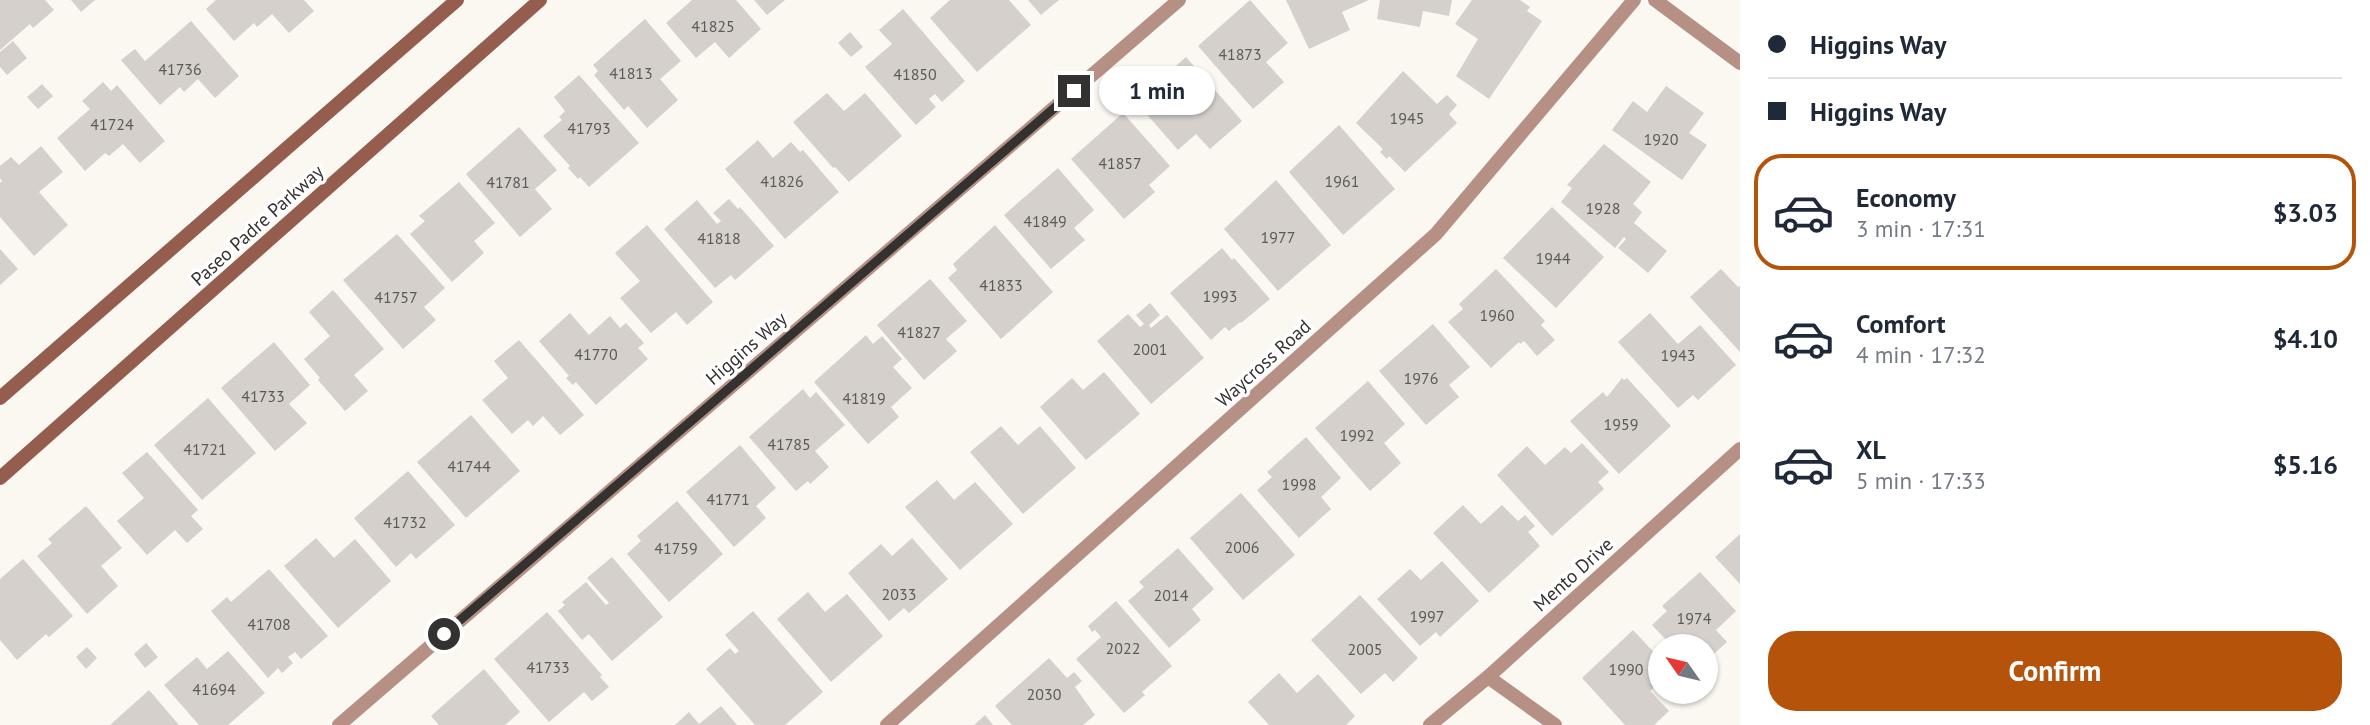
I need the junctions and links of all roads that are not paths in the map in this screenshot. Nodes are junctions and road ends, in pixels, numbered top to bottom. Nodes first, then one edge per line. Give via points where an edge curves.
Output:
1 (457, 0) edge
2 (540, 0) edge
3 (1179, 0) edge
4 (1633, 0) edge
5 (1655, 0) edge
6 (1740, 63) edge
7 (0, 398) edge
8 (1740, 449) edge
9 (0, 478) edge
10 (1488, 677) junction
11 (339, 725) edge
12 (887, 725) edge
13 (1430, 725) edge
14 (1555, 725) edge

1 - 7 main road, Paseo Padre Parkway
2 - 9 main road, Paseo Padre Parkway
3 - 11 street, Higgins Way
4 - 12 street, Waycross Road via 1436,234
5 - 6 street
8 - 10 street, Mento Drive
10 - 13 street, Mento Drive
10 - 14 street

